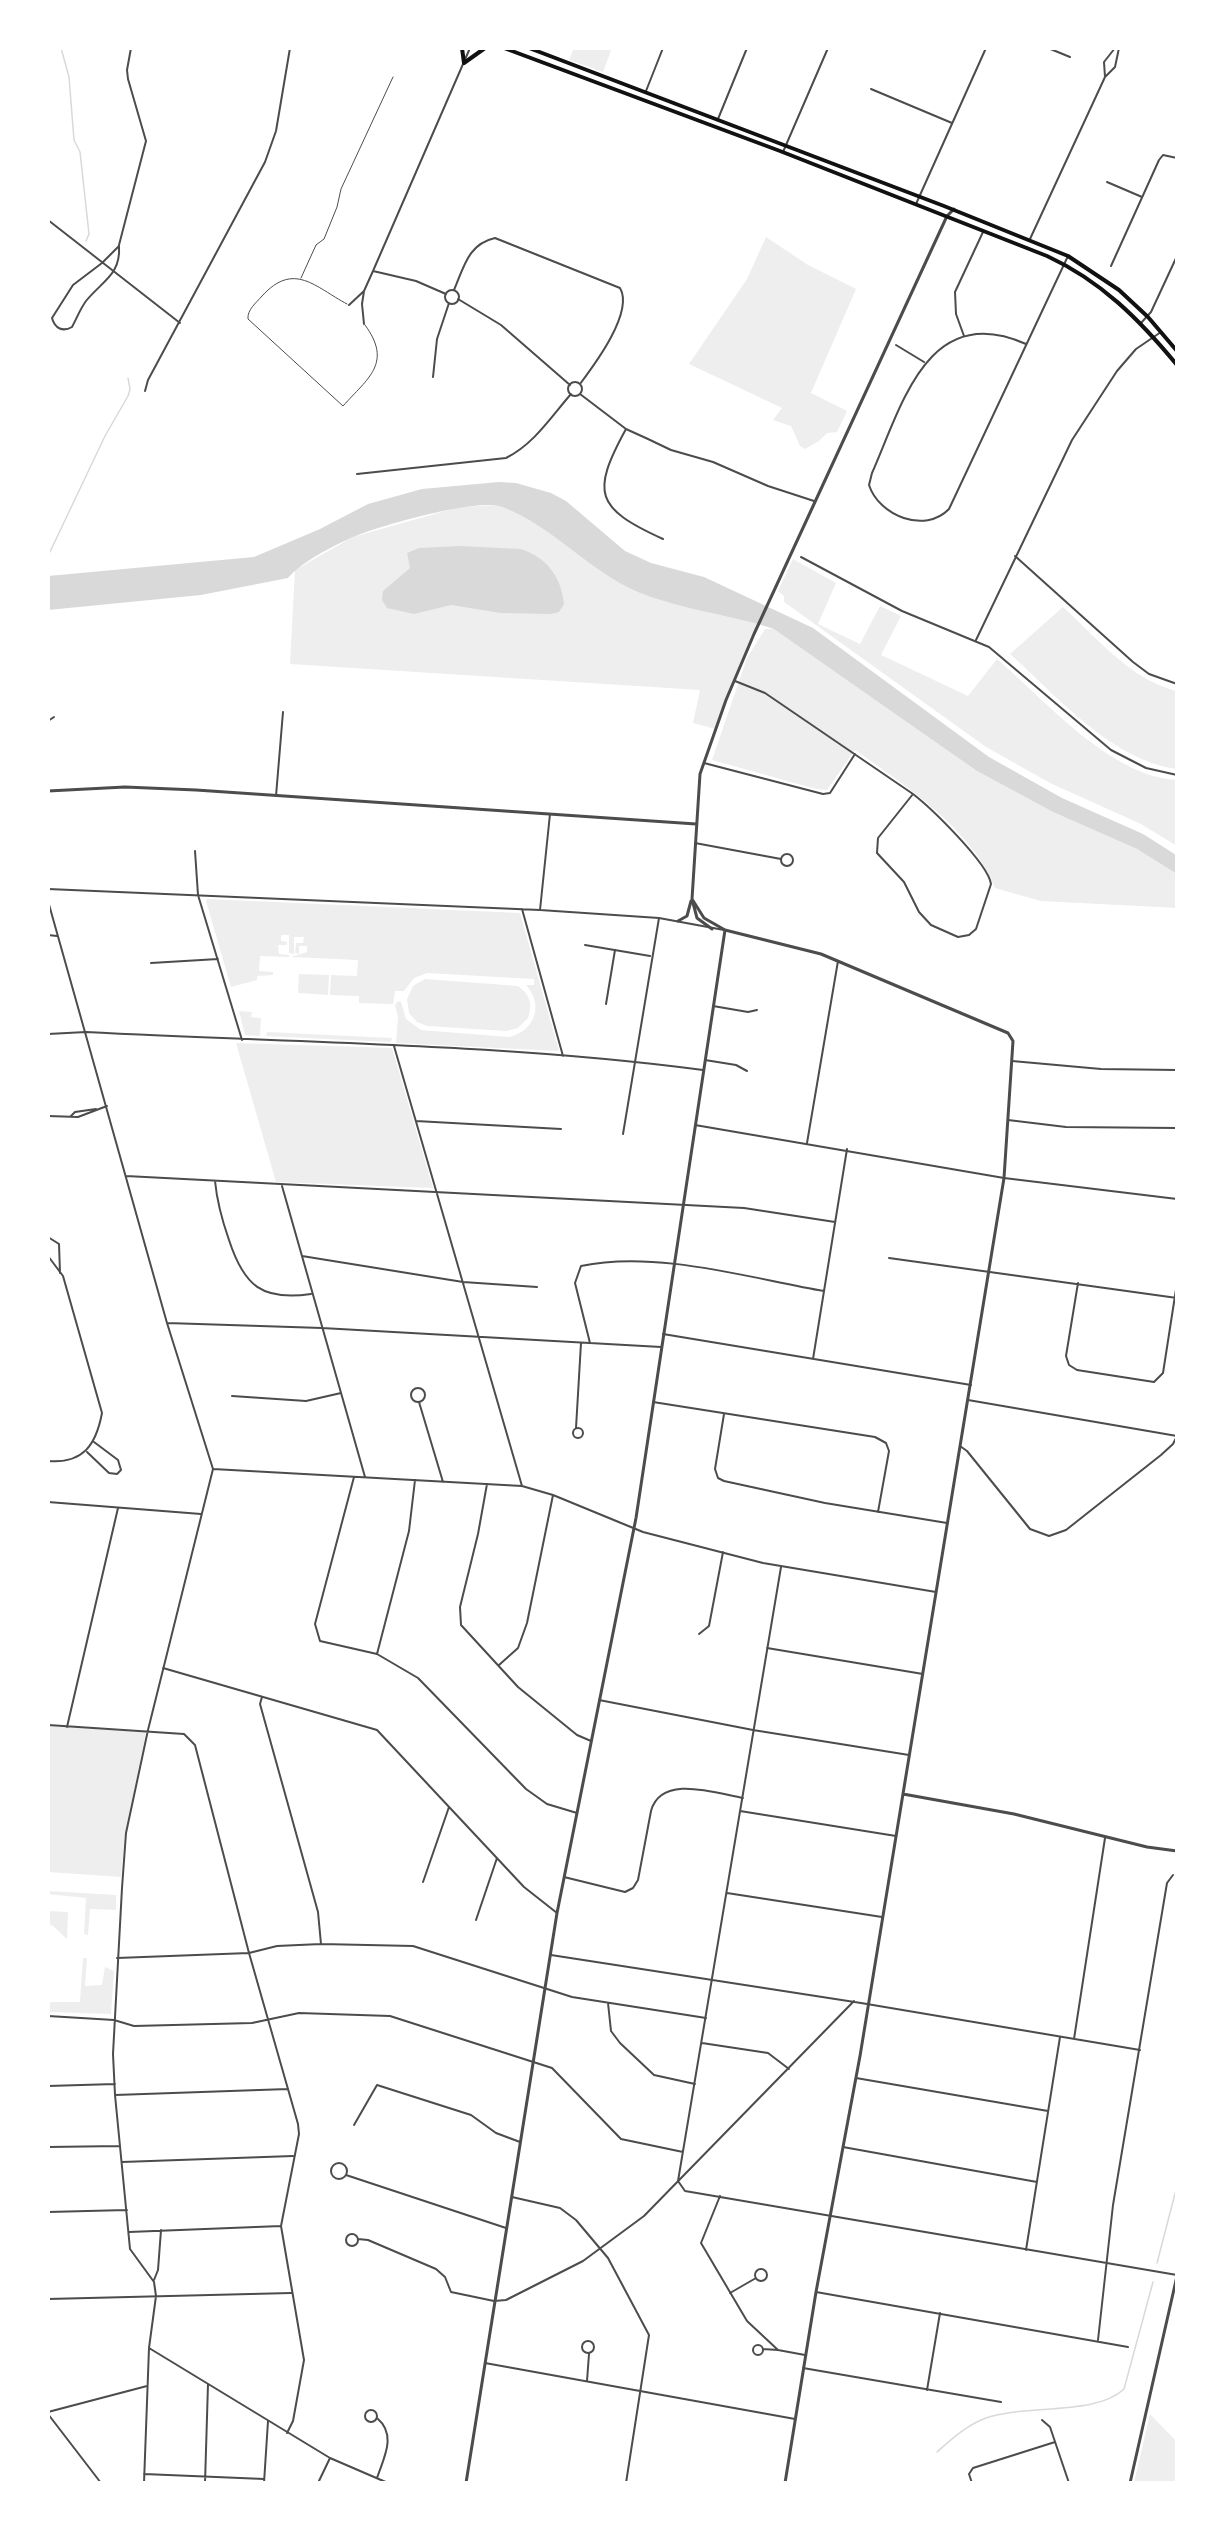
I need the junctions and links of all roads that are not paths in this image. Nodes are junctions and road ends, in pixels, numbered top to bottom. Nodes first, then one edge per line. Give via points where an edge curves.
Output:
1 (131, 48) edge
2 (290, 48) edge
3 (462, 48) edge
4 (470, 48) edge
5 (485, 48) edge
6 (504, 48) edge
7 (529, 48) edge
8 (663, 48) edge
9 (747, 48) edge
10 (828, 48) edge
11 (986, 48) edge
12 (1048, 48) edge
13 (1115, 48) edge
14 (1119, 48) edge
15 (1070, 57) dead end
16 (464, 63) junction
17 (1105, 76) junction
18 (393, 77) dead end
19 (872, 89) dead end
20 (646, 91) junction
21 (718, 118) junction
22 (952, 123) junction
23 (786, 145) junction
24 (783, 152) junction
25 (1177, 158) edge
26 (1107, 182) dead end
27 (919, 196) junction
28 (1142, 197) junction
29 (916, 204) junction
30 (954, 209) junction
31 (948, 216) junction
32 (48, 220) edge
33 (983, 230) junction
34 (1030, 239) junction
35 (119, 246) junction
36 (1068, 256) junction
37 (1177, 256) edge
38 (102, 263) junction
39 (1065, 264) junction
40 (1111, 266) dead end
41 (373, 271) junction
42 (115, 273) junction
43 (301, 279) junction
44 (454, 290) junction
45 (364, 291) junction
46 (446, 294) junction
47 (458, 299) junction
48 (449, 303) junction
49 (349, 305) joint
50 (1148, 317) junction
51 (180, 322) junction
52 (1142, 323) junction
53 (364, 324) joint
54 (1161, 332) junction
55 (964, 336) junction
56 (1154, 338) junction
57 (1026, 344) junction
58 (896, 345) dead end
59 (1177, 351) edge
60 (924, 362) junction
61 (1177, 365) edge
62 (433, 377) dead end
63 (580, 384) junction
64 (570, 385) junction
65 (145, 391) dead end
66 (571, 394) junction
67 (580, 394) junction
68 (626, 429) junction
69 (357, 474) dead end
70 (814, 501) junction
71 (663, 539) dead end
72 (1015, 556) junction
73 (801, 557) dead end
74 (976, 640) junction
75 (734, 681) junction
76 (1177, 684) edge
77 (283, 712) dead end
78 (54, 717) dead end
79 (48, 721) edge
80 (855, 754) junction
81 (704, 762) junction
82 (1177, 775) edge
83 (48, 791) edge
84 (913, 794) junction
85 (276, 796) junction
86 (550, 814) junction
87 (696, 824) junction
88 (695, 843) junction
89 (195, 851) dead end
90 (781, 859) dead end
91 (48, 889) edge
92 (198, 895) junction
93 (692, 899) junction
94 (48, 901) edge
95 (522, 909) junction
96 (540, 910) junction
97 (659, 918) junction
98 (678, 921) junction
99 (712, 929) junction
100 (725, 930) junction
101 (48, 935) edge
102 (58, 936) junction
103 (585, 945) dead end
104 (615, 950) junction
105 (651, 956) junction
106 (218, 959) junction
107 (838, 961) junction
108 (151, 963) dead end
109 (606, 1004) dead end
110 (714, 1006) junction
111 (757, 1010) dead end
112 (86, 1032) junction
113 (48, 1034) edge
114 (242, 1040) junction
115 (394, 1046) junction
116 (563, 1056) junction
117 (705, 1060) junction
118 (635, 1061) junction
119 (1012, 1061) junction
120 (704, 1070) junction
121 (1177, 1070) edge
122 (747, 1071) dead end
123 (107, 1106) junction
124 (97, 1109) junction
125 (48, 1116) edge
126 (71, 1116) junction
127 (1008, 1120) junction
128 (416, 1121) junction
129 (695, 1125) junction
130 (561, 1128) dead end
131 (1177, 1128) edge
132 (623, 1134) dead end
133 (807, 1143) junction
134 (847, 1149) junction
135 (126, 1176) junction
136 (1004, 1178) junction
137 (215, 1181) junction
138 (282, 1185) junction
139 (437, 1191) junction
140 (1177, 1199) edge
141 (683, 1205) junction
142 (836, 1222) junction
143 (48, 1237) edge
144 (48, 1256) edge
145 (302, 1256) junction
146 (889, 1258) dead end
147 (674, 1264) junction
148 (989, 1272) junction
149 (60, 1273) junction
150 (463, 1282) junction
151 (1078, 1283) junction
152 (1177, 1283) edge
153 (537, 1287) dead end
154 (824, 1291) junction
155 (313, 1294) junction
156 (1176, 1298) edge
157 (167, 1323) junction
158 (322, 1328) junction
159 (663, 1334) junction
160 (478, 1337) junction
161 (581, 1343) junction
162 (590, 1343) junction
163 (661, 1347) junction
164 (813, 1359) junction
165 (970, 1385) junction
166 (341, 1393) junction
167 (232, 1396) dead end
168 (968, 1400) junction
169 (419, 1402) junction
170 (653, 1402) junction
171 (724, 1414) junction
172 (576, 1428) dead end
173 (1177, 1436) edge
174 (94, 1442) junction
175 (960, 1446) junction
176 (87, 1452) junction
177 (48, 1461) edge
178 (213, 1469) junction
179 (354, 1477) junction
180 (365, 1477) junction
181 (415, 1480) junction
182 (443, 1482) junction
183 (487, 1484) junction
184 (522, 1486) junction
185 (552, 1495) junction
186 (48, 1502) edge
187 (118, 1508) junction
188 (878, 1512) junction
189 (201, 1514) junction
190 (947, 1523) junction
191 (634, 1528) junction
192 (723, 1552) junction
193 (781, 1567) junction
194 (936, 1592) junction
195 (699, 1634) dead end
196 (767, 1648) junction
197 (377, 1654) junction
198 (499, 1665) junction
199 (163, 1668) junction
200 (923, 1674) junction
201 (262, 1697) junction
202 (599, 1700) junction
203 (48, 1725) edge
204 (68, 1727) junction
205 (148, 1730) junction
206 (753, 1730) junction
207 (591, 1741) junction
208 (909, 1755) junction
209 (903, 1794) junction
210 (742, 1798) junction
211 (449, 1807) junction
212 (740, 1811) junction
213 (577, 1813) junction
214 (896, 1836) junction
215 (1106, 1838) junction
216 (1177, 1851) edge
217 (497, 1858) junction
218 (1173, 1875) dead end
219 (564, 1877) junction
220 (423, 1882) dead end
221 (727, 1893) junction
222 (557, 1913) junction
223 (882, 1917) junction
224 (476, 1920) dead end
225 (321, 1944) junction
226 (249, 1953) junction
227 (550, 1955) junction
228 (117, 1958) junction
229 (712, 1981) junction
230 (544, 1989) junction
231 (854, 2001) junction
232 (608, 2003) junction
233 (868, 2004) junction
234 (48, 2016) edge
235 (706, 2018) junction
236 (268, 2019) junction
237 (114, 2020) junction
238 (1060, 2037) junction
239 (1074, 2039) junction
240 (702, 2043) junction
241 (1140, 2050) junction
242 (533, 2062) junction
243 (789, 2069) junction
244 (856, 2078) junction
245 (115, 2084) junction
246 (695, 2084) junction
247 (48, 2086) edge
248 (288, 2089) junction
249 (115, 2095) junction
250 (1049, 2111) junction
251 (354, 2124) dead end
252 (520, 2142) junction
253 (120, 2146) junction
254 (48, 2147) edge
255 (843, 2147) junction
256 (683, 2152) junction
257 (294, 2156) junction
258 (122, 2162) junction
259 (346, 2175) junction
260 (678, 2181) junction
261 (1037, 2182) junction
262 (720, 2196) junction
263 (512, 2197) junction
264 (127, 2210) junction
265 (48, 2212) edge
266 (830, 2215) junction
267 (281, 2226) junction
268 (506, 2228) junction
269 (160, 2230) junction
270 (129, 2232) junction
271 (358, 2239) dead end
272 (600, 2248) junction
273 (1026, 2250) junction
274 (1108, 2265) junction
275 (1177, 2276) edge
276 (756, 2278) junction
277 (154, 2282) junction
278 (816, 2292) junction
279 (291, 2293) junction
280 (730, 2293) junction
281 (156, 2296) junction
282 (48, 2299) edge
283 (495, 2301) junction
284 (940, 2313) junction
285 (1098, 2340) junction
286 (1128, 2347) dead end
287 (149, 2349) junction
288 (763, 2349) dead end
289 (778, 2350) junction
290 (590, 2353) junction
291 (805, 2355) junction
292 (485, 2363) junction
293 (803, 2368) junction
294 (587, 2381) junction
295 (208, 2385) junction
296 (148, 2386) junction
297 (642, 2390) junction
298 (927, 2390) junction
299 (1001, 2403) dead end
300 (48, 2413) edge
301 (377, 2418) dead end
302 (795, 2419) junction
303 (1042, 2420) dead end
304 (268, 2421) junction
305 (287, 2433) junction
306 (1055, 2442) junction
307 (330, 2458) junction
308 (144, 2474) junction
309 (205, 2477) junction
310 (377, 2478) junction
311 (264, 2481) edge
312 (101, 2483) edge
313 (144, 2483) edge
314 (205, 2483) edge
315 (318, 2483) edge
316 (388, 2483) edge
317 (466, 2483) edge
318 (626, 2483) edge
319 (785, 2483) edge
320 (972, 2483) edge
321 (1069, 2483) edge
322 (1130, 2483) edge

1 - 35 street via 128,79 146,142
2 - 51 street via 276,131 265,162
3 - 16 main road
4 - 16 street
5 - 16 main road
6 - 24 main road
7 - 20 main road
8 - 20 street
9 - 21 street
10 - 23 street
11 - 22 street
12 - 15 street
13 - 17 street via 1104,62
14 - 17 street via 1115,67
16 - 41 street
17 - 34 street
18 - 43 lane via 341,189 324,239 316,245
19 - 22 street
20 - 21 main road
21 - 23 main road
22 - 27 street
23 - 24 street
23 - 27 main road
24 - 29 main road
25 - 28 street via 1163,155
26 - 28 street
27 - 29 street
27 - 30 main road
28 - 40 street
29 - 31 main road
30 - 31 street
30 - 34 main road
31 - 33 main road
31 - 70 street
32 - 38 street
33 - 39 main road
33 - 55 street via 956,292 956,314
34 - 36 main road
35 - 38 street
35 - 42 street
36 - 39 street
36 - 50 main road via 1110,282
37 - 50 street
38 - 42 street
38 - 42 street via 73,285 60,303 52,318 58,328 72,327 84,303
39 - 52 main road via 1103,288
39 - 57 street
41 - 45 street
41 - 46 street
42 - 51 street
43 - 49 lane
43 - 53 lane via 282,279 272,285 250,310 248,319 343,406 377,366 378,346
44 - 46 street
44 - 47 street
44 - 63 street via 474,247 495,238 610,282 623,293 623,309 598,360
45 - 49 street
45 - 53 street
46 - 48 street
47 - 48 street
47 - 64 street via 493,319
48 - 62 street via 437,339
50 - 52 street
50 - 54 main road
51 - 65 street
52 - 56 main road
54 - 56 street
54 - 59 main road
55 - 57 street via 993,333
55 - 60 street via 942,345
56 - 61 main road
56 - 72 street via 1130,356 1088,414 1054,473
57 - 60 street via 949,509 931,522 918,522 889,511 872,495 869,485
58 - 60 street
63 - 64 street
63 - 67 street
64 - 66 street
66 - 67 street
66 - 69 street via 523,448 500,459
67 - 68 street
68 - 70 street via 671,450
68 - 71 street via 603,474 603,491 608,502 632,524
70 - 75 street
72 - 74 street
72 - 76 street via 1133,662 1149,674
73 - 74 street via 902,611
74 - 82 street via 1005,658 1111,750 1146,768
75 - 80 street via 765,693
75 - 81 street
77 - 85 street
78 - 79 street
80 - 81 street via 830,793 809,792
80 - 84 street
81 - 87 street
83 - 85 street via 125,787
84 - 84 street via 878,838 877,853 904,882 919,912 931,925 958,937 969,935 976,929 990,877 928,805
85 - 86 street
86 - 87 street
86 - 96 street
87 - 88 street
88 - 90 street
88 - 93 street
89 - 92 street
91 - 92 street
92 - 95 street
92 - 106 street
93 - 98 street via 687,916
93 - 99 street via 697,918
93 - 100 street via 704,918
94 - 102 street
95 - 96 street
95 - 116 street
96 - 97 street
97 - 98 street
97 - 105 street
98 - 99 street
99 - 100 street
100 - 107 street
100 - 110 street
101 - 102 street
102 - 112 street
103 - 104 street
104 - 105 street
104 - 109 street
105 - 118 street
106 - 108 street
106 - 114 street
107 - 119 street via 1008,1033
107 - 133 street
110 - 111 street
110 - 117 street
112 - 113 street
112 - 114 street
112 - 123 street
114 - 115 street
115 - 116 street
115 - 128 street
116 - 118 street
117 - 120 street
117 - 122 street via 736,1065
118 - 120 street
118 - 132 street
119 - 121 street via 1101,1069
119 - 127 street
120 - 129 street
123 - 124 street
123 - 135 street
124 - 126 street
124 - 126 street via 89,1107
125 - 126 street
127 - 131 street via 1066,1126
127 - 136 street
128 - 130 street
128 - 139 street
129 - 133 street
129 - 141 street
133 - 134 street
134 - 136 street
134 - 142 street
135 - 137 street
135 - 157 street
136 - 140 street
136 - 148 street
137 - 138 street
137 - 155 street via 217,1205 238,1269 270,1293 288,1298
138 - 139 street
138 - 145 street
139 - 141 street
139 - 150 street
141 - 142 street via 764,1210
141 - 147 street
142 - 154 street
143 - 149 street via 59,1244
144 - 149 street
145 - 150 street
145 - 155 street
146 - 148 street
147 - 154 street
147 - 159 street
147 - 162 street via 614,1261 581,1266 575,1283
148 - 151 street
148 - 165 street
149 - 174 street via 102,1413
150 - 153 street
150 - 160 street
151 - 156 street
151 - 156 street via 1066,1356 1069,1365 1077,1370 1149,1382 1163,1373
152 - 156 street
154 - 164 street
155 - 158 street
157 - 158 street
157 - 178 street
158 - 160 street
158 - 166 street
159 - 163 street
159 - 164 street
160 - 161 street
160 - 184 street
161 - 162 street
161 - 172 street
162 - 163 street
163 - 170 street
164 - 165 street
165 - 168 street
166 - 167 street via 306,1401
166 - 180 street
168 - 173 street
168 - 175 street
169 - 169 street via 424,1394 416,1389 410,1396
169 - 182 street
170 - 171 street
170 - 191 street
171 - 188 street via 715,1469 718,1478
171 - 188 street via 875,1437 886,1443 889,1451
173 - 175 street via 1167,1450 1066,1530 1049,1536 1030,1528
174 - 176 street
174 - 176 street via 118,1460 121,1470 109,1473
175 - 190 street
176 - 177 street via 69,1460
178 - 179 street
178 - 189 street
179 - 180 street
179 - 197 street via 315,1624 316,1635 320,1641
180 - 181 street
181 - 182 street
181 - 197 street via 409,1532
182 - 183 street
183 - 184 street
183 - 198 street via 460,1607 461,1625
184 - 185 street
185 - 191 street
185 - 198 street via 527,1623 518,1648
186 - 187 street
187 - 189 street
187 - 204 street
188 - 190 street
189 - 199 street
190 - 194 street
191 - 192 street
191 - 202 street
192 - 193 street
192 - 195 street via 709,1626
193 - 194 street
193 - 196 street
194 - 200 street
196 - 200 street
196 - 206 street
197 - 213 street via 418,1678 526,1789 547,1804
198 - 207 street via 577,1735
199 - 201 street
199 - 205 street
200 - 208 street
201 - 211 street via 377,1730
201 - 225 street via 260,1704 318,1912
202 - 206 street
202 - 207 street
203 - 204 street
204 - 205 street
205 - 226 street via 184,1734 192,1739
205 - 228 street via 126,1833
206 - 208 street
206 - 210 street
207 - 213 street
208 - 209 street
209 - 214 street
209 - 215 street via 1014,1814
210 - 212 street
210 - 219 street via 679,1789 661,1793 654,1801 638,1880 625,1892
211 - 217 street
211 - 220 street
212 - 214 street
212 - 221 street
213 - 219 street
214 - 223 street
215 - 216 street
215 - 239 street
217 - 222 street via 524,1887
217 - 224 street
218 - 241 street via 1167,1883
219 - 222 street
221 - 223 street
221 - 229 street
222 - 227 street
223 - 233 street
225 - 226 street via 277,1946
225 - 230 street via 413,1946
226 - 228 street
226 - 236 street
227 - 229 street
227 - 230 street
228 - 237 street
229 - 231 street
229 - 235 street
230 - 232 street
230 - 242 street
231 - 233 street
231 - 243 street
232 - 235 street
232 - 246 street via 611,2031 654,2075
233 - 238 street
233 - 244 street
234 - 237 street
235 - 240 street
236 - 237 street via 252,2023 134,2026
236 - 242 street via 299,2013 390,2016
236 - 248 street
237 - 245 street
238 - 239 street
238 - 250 street
239 - 241 street
240 - 243 street via 768,2053
240 - 246 street
241 - 274 street via 1113,2205
242 - 252 street
242 - 256 street via 552,2068 621,2139
243 - 260 street
244 - 250 street
244 - 255 street
245 - 247 street
245 - 249 street
246 - 256 street
248 - 249 street
248 - 257 street via 299,2133
249 - 253 street
250 - 261 street
251 - 252 street via 377,2085 471,2115 496,2133
252 - 263 street
253 - 254 street
253 - 258 street
255 - 261 street
255 - 266 street
256 - 260 street
257 - 258 street
257 - 267 street
258 - 264 street
259 - 259 street via 341,2163 332,2167 335,2178
259 - 268 street
260 - 262 street via 685,2190
260 - 272 street via 644,2216
261 - 273 street
262 - 266 street
262 - 280 street via 701,2243
263 - 268 street
263 - 272 street via 560,2208
264 - 265 street
264 - 270 street
266 - 273 street
266 - 278 street
267 - 269 street
267 - 279 street
268 - 283 street
269 - 270 street
269 - 277 street
270 - 277 street via 130,2249
271 - 283 street via 436,2270 446,2277 451,2292
272 - 283 street via 527,2291
272 - 297 street via 649,2335
273 - 274 street
274 - 275 street
274 - 285 street
275 - 322 street
276 - 276 street via 756,2271 766,2271 764,2280
276 - 280 street
277 - 281 street
278 - 284 street
278 - 291 street
279 - 281 street
279 - 305 street via 304,2360 293,2421
280 - 289 street via 747,2321
281 - 282 street
281 - 287 street
283 - 292 street
284 - 285 street
284 - 298 street
285 - 286 street
287 - 295 street
287 - 296 street
288 - 289 street
289 - 291 street
290 - 290 street via 582,2348 587,2341 594,2347
290 - 294 street
291 - 293 street
292 - 294 street
292 - 317 street
293 - 298 street
293 - 302 street
294 - 297 street
295 - 304 street
295 - 309 street
296 - 300 street
296 - 308 street
297 - 302 street
297 - 318 street
298 - 299 street
300 - 312 street
301 - 310 street via 388,2430 389,2439
302 - 319 street
303 - 306 street via 1050,2427
304 - 305 street
304 - 311 street
305 - 307 street
306 - 320 street via 973,2468 969,2474
306 - 321 street
307 - 310 street
307 - 315 street
308 - 309 street
308 - 313 street
309 - 311 street
309 - 314 street
310 - 316 street

